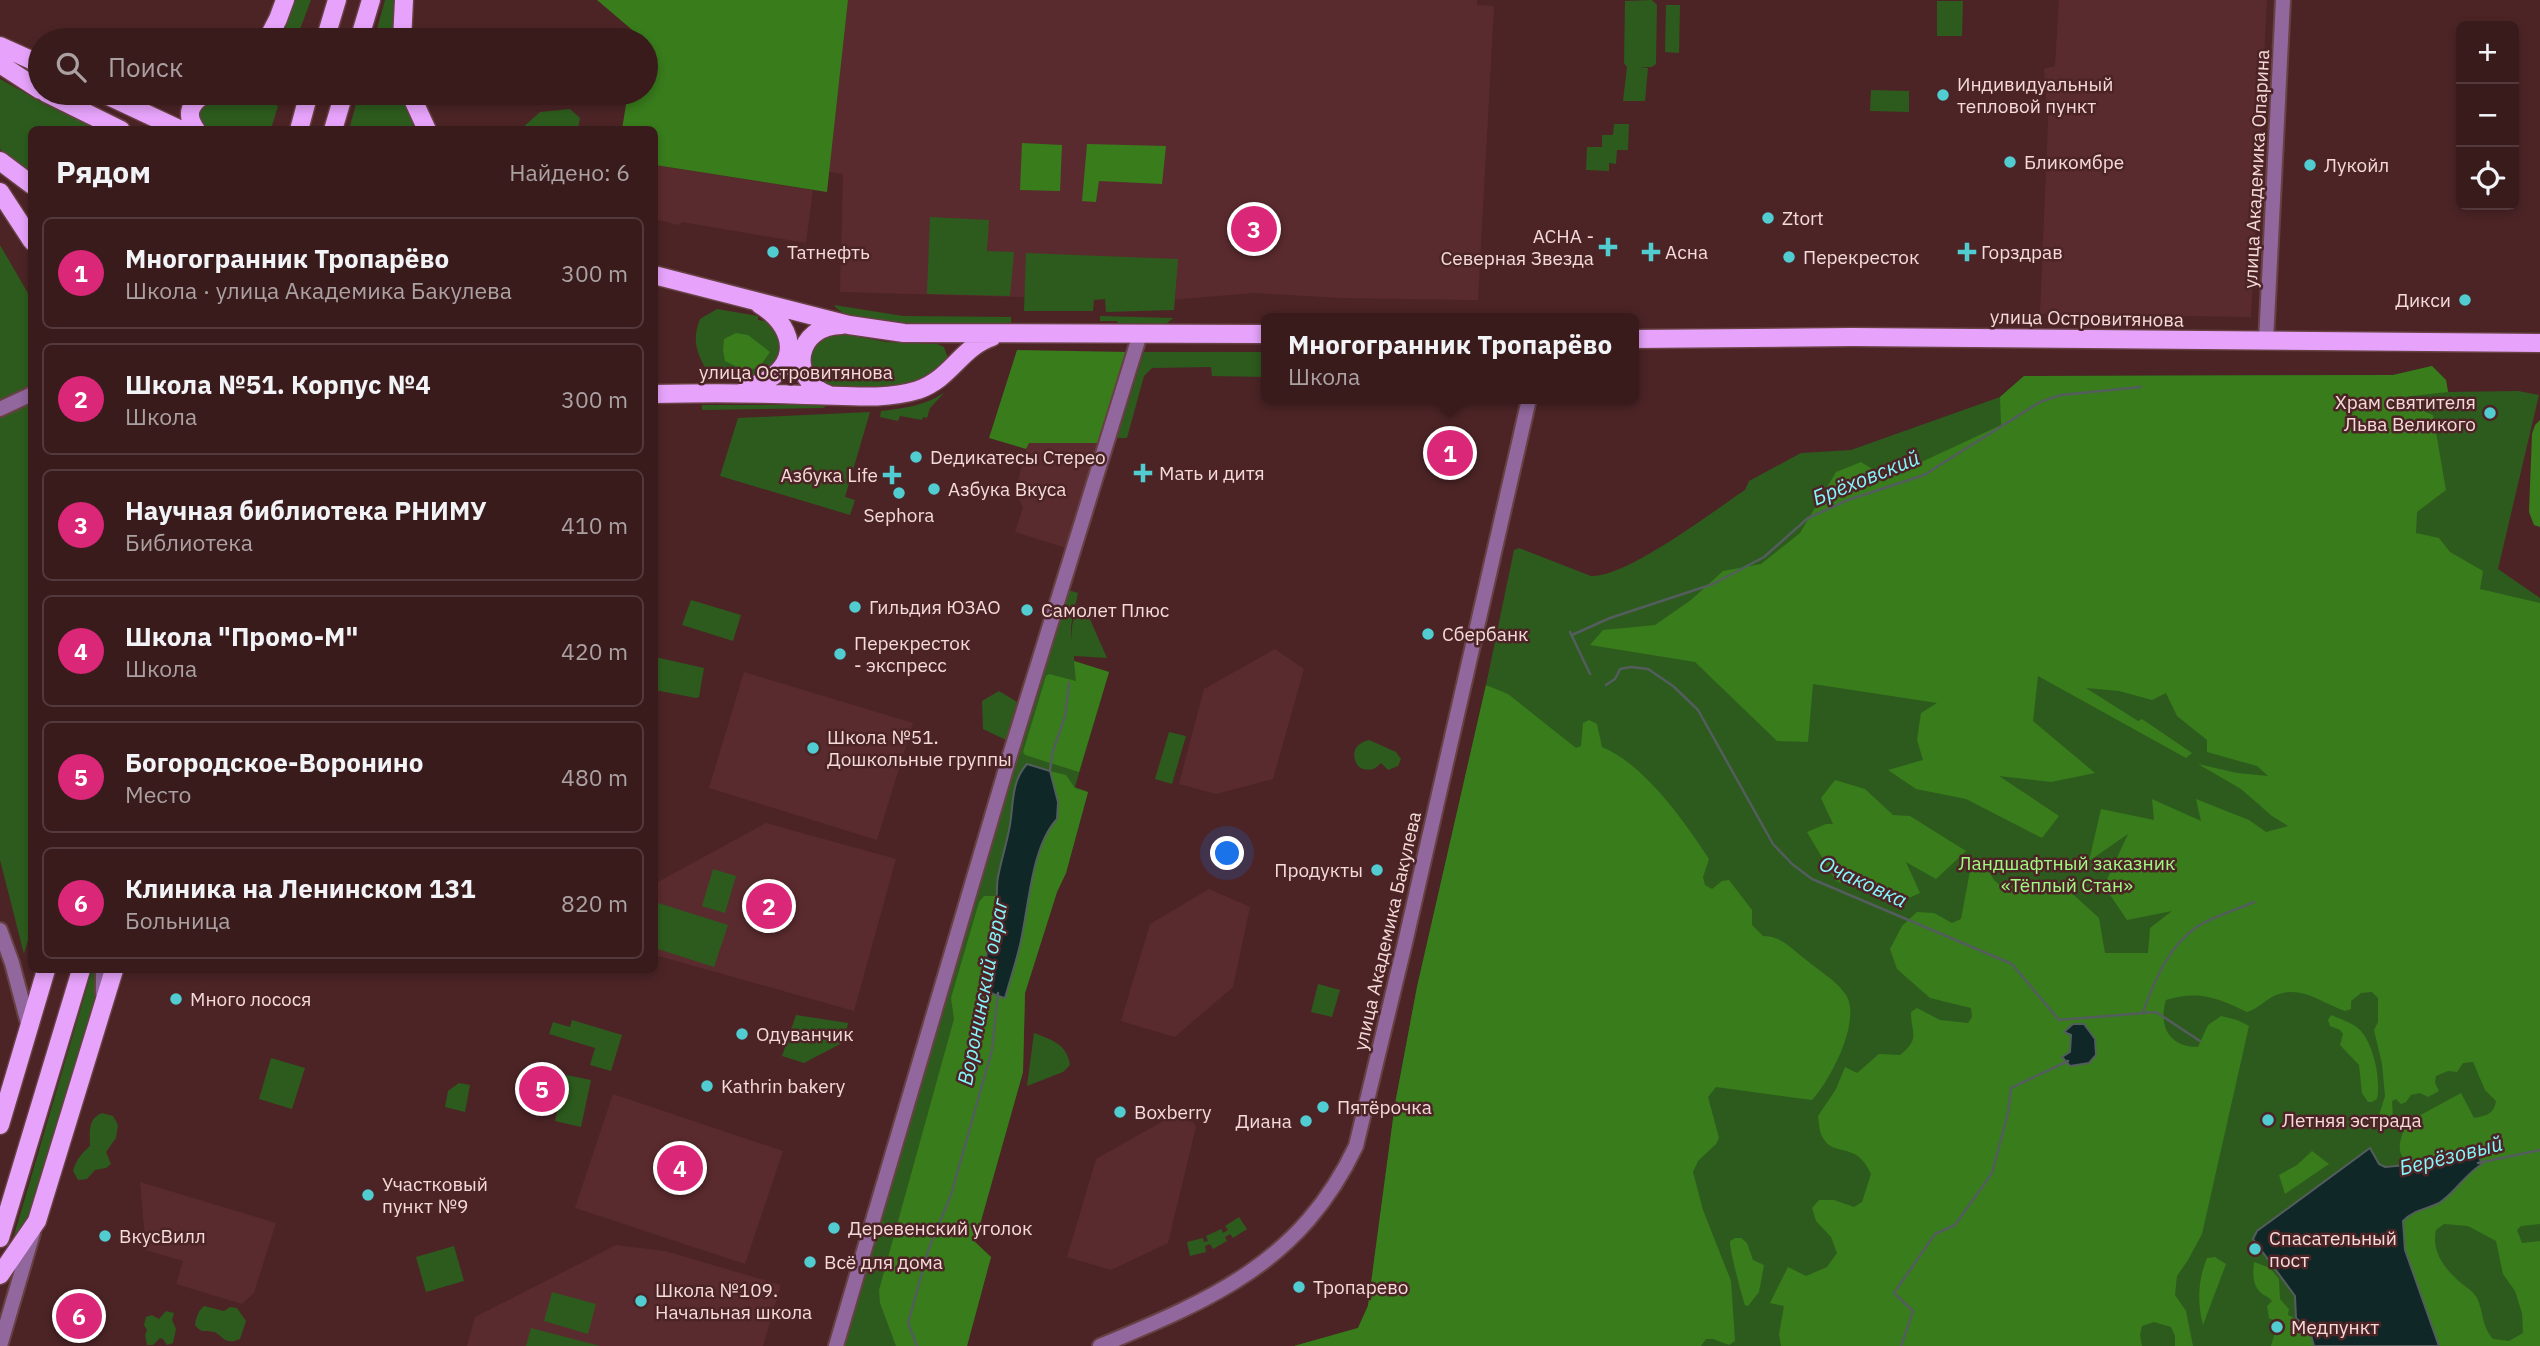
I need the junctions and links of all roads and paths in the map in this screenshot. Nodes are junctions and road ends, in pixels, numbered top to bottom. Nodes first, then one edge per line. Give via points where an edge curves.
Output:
1 (285, 0) edge
2 (337, 0) edge
3 (371, 0) edge
4 (404, 0) edge
5 (2283, 0) edge
6 (272, 28) edge
7 (328, 28) edge
8 (363, 28) edge
9 (403, 28) edge
10 (0, 46) edge
11 (28, 59) edge
12 (0, 64) edge
13 (28, 82) edge
14 (70, 105) edge
15 (128, 105) edge
16 (192, 105) edge
17 (306, 105) edge
18 (340, 105) edge
19 (416, 105) edge
20 (301, 124) edge
21 (113, 126) edge
22 (172, 126) edge
23 (193, 126) edge
24 (334, 126) edge
25 (425, 126) edge
26 (0, 161) edge
27 (28, 182) edge
28 (0, 192) edge
29 (28, 235) edge
30 (658, 276) edge
31 (754, 302) junction
32 (849, 325) junction
33 (1140, 334) junction
34 (1261, 334) edge
35 (929, 335) junction
36 (1002, 335) junction
37 (1639, 339) edge
38 (2266, 341) junction
39 (2540, 343) edge
40 (934, 383) junction
41 (723, 393) junction
42 (658, 394) edge
43 (829, 395) junction
44 (28, 396) edge
45 (1528, 404) edge
46 (0, 409) edge
47 (0, 930) edge
48 (45, 973) edge
49 (80, 973) edge
50 (103, 973) edge
51 (113, 973) edge
52 (103, 1005) junction
53 (29, 1027) junction
54 (0, 1125) edge
55 (37, 1221) junction
56 (0, 1238) edge
57 (0, 1276) edge
58 (0, 1346) edge
59 (836, 1346) edge
60 (1101, 1346) edge

1 - 6 main road
2 - 7 main road
3 - 8 main road
4 - 9 main road
5 - 38 street, улица Академика Опарина
10 - 11 main road
12 - 13 main road
14 - 21 main road
15 - 22 main road
16 - 23 main road
17 - 20 main road
18 - 24 main road
19 - 25 main road
26 - 27 main road
28 - 29 main road
30 - 31 main road, улица Островитянова
31 - 32 main road, улица Островитянова
31 - 41 main road via 782,326 788,340 786,362 767,382
32 - 35 main road, улица Островитянова
32 - 43 main road via 817,331 803,350 806,378
33 - 34 main road, улица Островитянова
33 - 36 main road, улица Островитянова
33 - 59 street
35 - 36 main road, улица Островитянова
35 - 40 main road via 945,338 954,351 946,372
36 - 40 main road, улица Островитянова via 970,349
37 - 38 main road, улица Островитянова
38 - 39 main road, улица Островитянова
40 - 43 main road, улица Островитянова via 896,394
41 - 42 main road, улица Островитянова
41 - 43 main road, улица Островитянова
44 - 46 street
45 - 60 street, улица Академика Бакулева via 1356,1146 1325,1202 1256,1268 1208,1297
47 - 53 street
48 - 53 main road
49 - 56 main road
50 - 52 street
51 - 52 main road
52 - 55 main road
53 - 54 main road
55 - 57 main road
55 - 58 street

